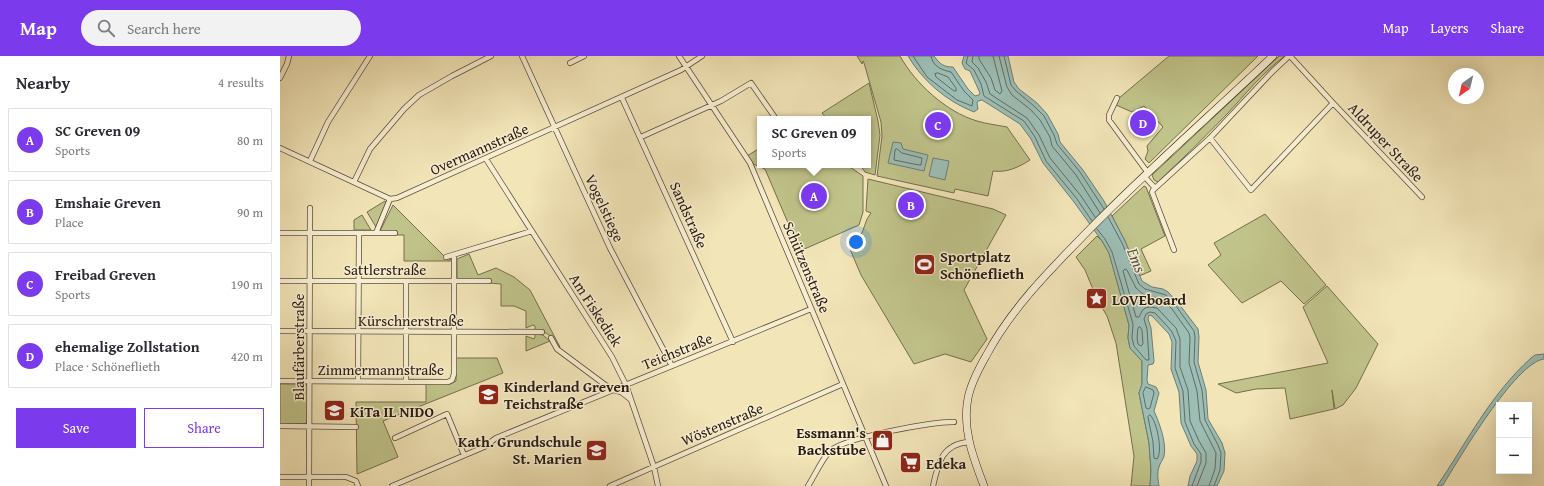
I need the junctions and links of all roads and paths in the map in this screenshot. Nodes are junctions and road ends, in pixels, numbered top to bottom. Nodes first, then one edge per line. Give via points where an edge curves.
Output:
1 (289, 56) edge
2 (370, 56) edge
3 (492, 56) edge
4 (522, 56) edge
5 (584, 56) edge
6 (679, 56) edge
7 (702, 56) edge
8 (1273, 56) edge
9 (1290, 56) edge
10 (570, 63) dead end
11 (686, 67) junction
12 (280, 78) edge
13 (622, 98) junction
14 (1117, 98) dead end
15 (1333, 103) junction
16 (712, 105) junction
17 (774, 116) edge
18 (555, 127) junction
19 (640, 137) junction
20 (1210, 138) junction
21 (280, 148) edge
22 (486, 159) junction
23 (310, 162) junction
24 (1146, 174) junction
25 (354, 182) junction
26 (1155, 188) junction
27 (1422, 197) dead end
28 (390, 199) junction
29 (310, 208) dead end
30 (532, 231) junction
31 (280, 232) edge
32 (359, 232) junction
33 (310, 233) junction
34 (376, 233) junction
35 (395, 233) dead end
36 (1174, 250) dead end
37 (454, 256) junction
38 (446, 257) dead end
39 (280, 281) edge
40 (310, 281) junction
41 (358, 281) junction
42 (406, 282) junction
43 (454, 282) junction
44 (489, 282) dead end
45 (811, 309) junction
46 (280, 331) edge
47 (310, 331) junction
48 (358, 332) junction
49 (406, 332) junction
50 (454, 332) junction
51 (542, 332) dead end
52 (551, 338) dead end
53 (733, 342) junction
54 (672, 366) junction
55 (280, 381) edge
56 (310, 381) junction
57 (358, 382) junction
58 (406, 382) junction
59 (843, 384) junction
60 (626, 385) junction
61 (613, 390) junction
62 (631, 401) junction
63 (954, 422) dead end
64 (280, 426) edge
65 (310, 426) junction
66 (356, 427) dead end
67 (865, 436) junction
68 (395, 438) dead end
69 (969, 442) junction
70 (464, 455) junction
71 (654, 466) junction
72 (280, 477) edge
73 (309, 477) junction
74 (309, 486) edge
75 (358, 486) edge
76 (392, 486) edge
77 (610, 486) edge
78 (658, 486) edge
79 (808, 486) edge
80 (886, 486) edge
81 (933, 486) edge
82 (984, 486) edge

1 - 12 street
2 - 23 street via 328,122
3 - 25 street via 419,95 370,149
4 - 18 street, Vogelstiege
5 - 10 street
6 - 11 street, Schützenstraße
7 - 11 street
8 - 24 main road
9 - 15 street, Aldruper Straße
9 - 20 street, Aldruper Straße
11 - 13 street, Overmannstraße
11 - 16 street, Schützenstraße
13 - 18 street, Overmannstraße
13 - 19 street, Sandstraße
14 - 24 street via 1109,120
15 - 20 street, Aldruper Straße via 1251,190
15 - 27 street, Aldruper Straße
16 - 17 street via 751,83
16 - 19 street
16 - 45 street, Schützenstraße via 750,163
18 - 22 street, Overmannstraße
18 - 54 street, Vogelstiege via 610,248
19 - 53 street, Sandstraße
20 - 26 street, Aldruper Straße
21 - 23 street
22 - 28 street, Overmannstraße via 404,196
22 - 30 street, Am Fiskediek
23 - 25 street
24 - 26 street
24 - 69 main road via 1066,254 1027,296 1002,329 974,380 967,408 966,426
25 - 28 street
26 - 36 street via 1152,192
28 - 34 street
29 - 33 street, Blaufärberstraße
30 - 37 street
30 - 60 street, Am Fiskediek via 612,357
31 - 33 street
32 - 33 street
32 - 34 street
32 - 41 street
33 - 40 street, Blaufärberstraße
34 - 35 street
37 - 38 street
37 - 43 street
39 - 40 street, Sattlerstraße
40 - 41 street, Sattlerstraße
40 - 47 street, Blaufärberstraße
41 - 42 street, Sattlerstraße
41 - 48 street
42 - 43 street, Sattlerstraße
42 - 49 street
43 - 44 street, Sattlerstraße
43 - 50 street
45 - 53 street, Teichstraße
45 - 59 street, Schützenstraße
46 - 47 street, Kürschnerstraße
47 - 48 street, Kürschnerstraße
47 - 56 street, Blaufärberstraße
48 - 49 street, Kürschnerstraße
48 - 57 street
49 - 50 street, Kürschnerstraße
49 - 58 street
50 - 51 street, Kürschnerstraße
50 - 58 street, Zimmermannstraße via 452,380
52 - 61 street via 557,349
53 - 54 street, Teichstraße
54 - 60 street, Teichstraße
55 - 56 street, Zimmermannstraße
56 - 57 street, Zimmermannstraße
56 - 65 street, Blaufärberstraße
57 - 58 street, Zimmermannstraße
59 - 67 street, Schützenstraße
59 - 71 street, Wöstenstraße
60 - 61 street, Teichstraße
60 - 62 street, Am Fiskediek
61 - 62 street via 621,392
61 - 70 street, Teichstraße via 496,438 484,447
62 - 71 street, Am Fiskediek
63 - 67 street
64 - 65 street
65 - 66 street
65 - 73 street, Blaufärberstraße
67 - 79 street via 830,451
67 - 80 street, Schützenstraße
68 - 70 street via 447,414
69 - 81 street via 960,443 945,452
69 - 82 main road
70 - 76 street, Teichstraße
71 - 77 street, Wöstenstraße
71 - 78 street, Am Fiskediek
72 - 73 street
73 - 74 street, Blaufärberstraße
73 - 75 street via 346,477 356,481

